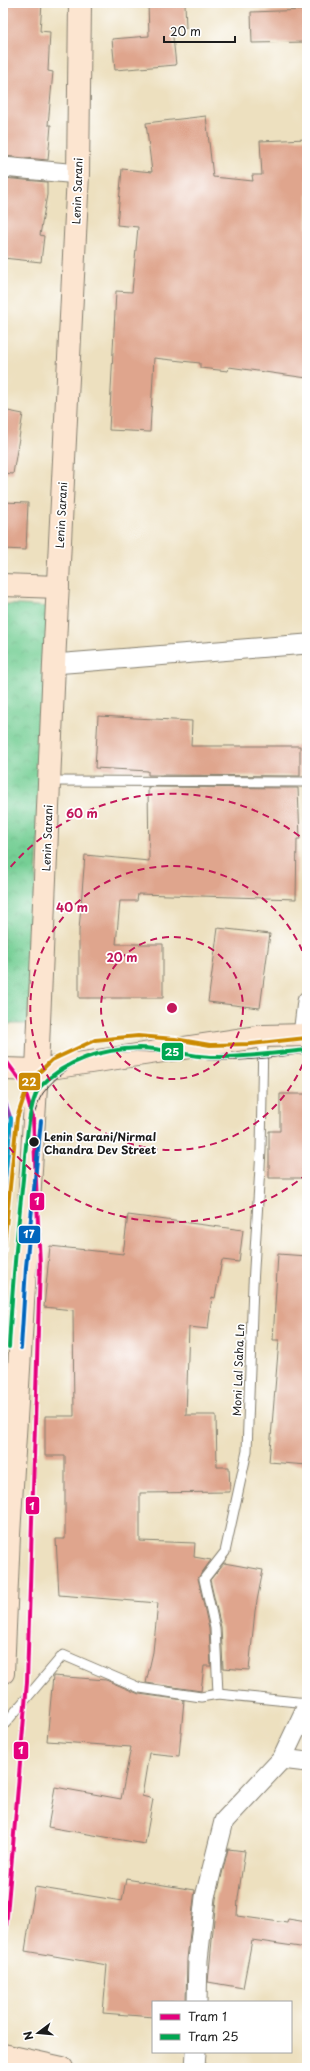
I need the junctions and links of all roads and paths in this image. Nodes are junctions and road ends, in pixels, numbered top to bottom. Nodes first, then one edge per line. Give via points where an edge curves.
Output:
1 (80, 3) edge
2 (3, 167) edge
3 (78, 174) junction
4 (3, 585) edge
5 (58, 588) junction
6 (307, 644) edge
7 (54, 664) junction
8 (50, 781) junction
9 (307, 782) edge
10 (307, 1001) edge
11 (305, 1035) edge
12 (262, 1036) junction
13 (3, 1069) edge
14 (37, 1070) junction
15 (6, 1535) edge
16 (3, 1673) edge
17 (218, 1694) junction
18 (307, 1703) edge
19 (307, 1706) edge
20 (3, 1726) edge
21 (282, 1759) junction
22 (307, 1762) edge
23 (197, 2001) edge
24 (196, 2053) edge
25 (3, 2055) edge
26 (62, 2068) edge
27 (195, 2068) edge

1 - 3 main road, Lenin Sarani
2 - 3 street
3 - 5 main road, Lenin Sarani
4 - 5 main road
5 - 7 main road, Lenin Sarani
6 - 7 street
7 - 8 main road, Lenin Sarani
8 - 9 lane
8 - 14 main road, Lenin Sarani
10 - 11 street
11 - 12 main road
12 - 14 main road
12 - 17 lane, Moni Lal Saha Ln via 261,1150 247,1451 225,1552 204,1579 215,1628
13 - 14 main road
14 - 15 main road, Lenin Sarani
15 - 16 main road, Lenin Sarani
17 - 18 lane
17 - 20 lane via 201,1697 140,1688 63,1655
19 - 21 street
21 - 22 street
21 - 23 street via 224,1821 205,1897 198,1960
24 - 27 street
25 - 26 main road

